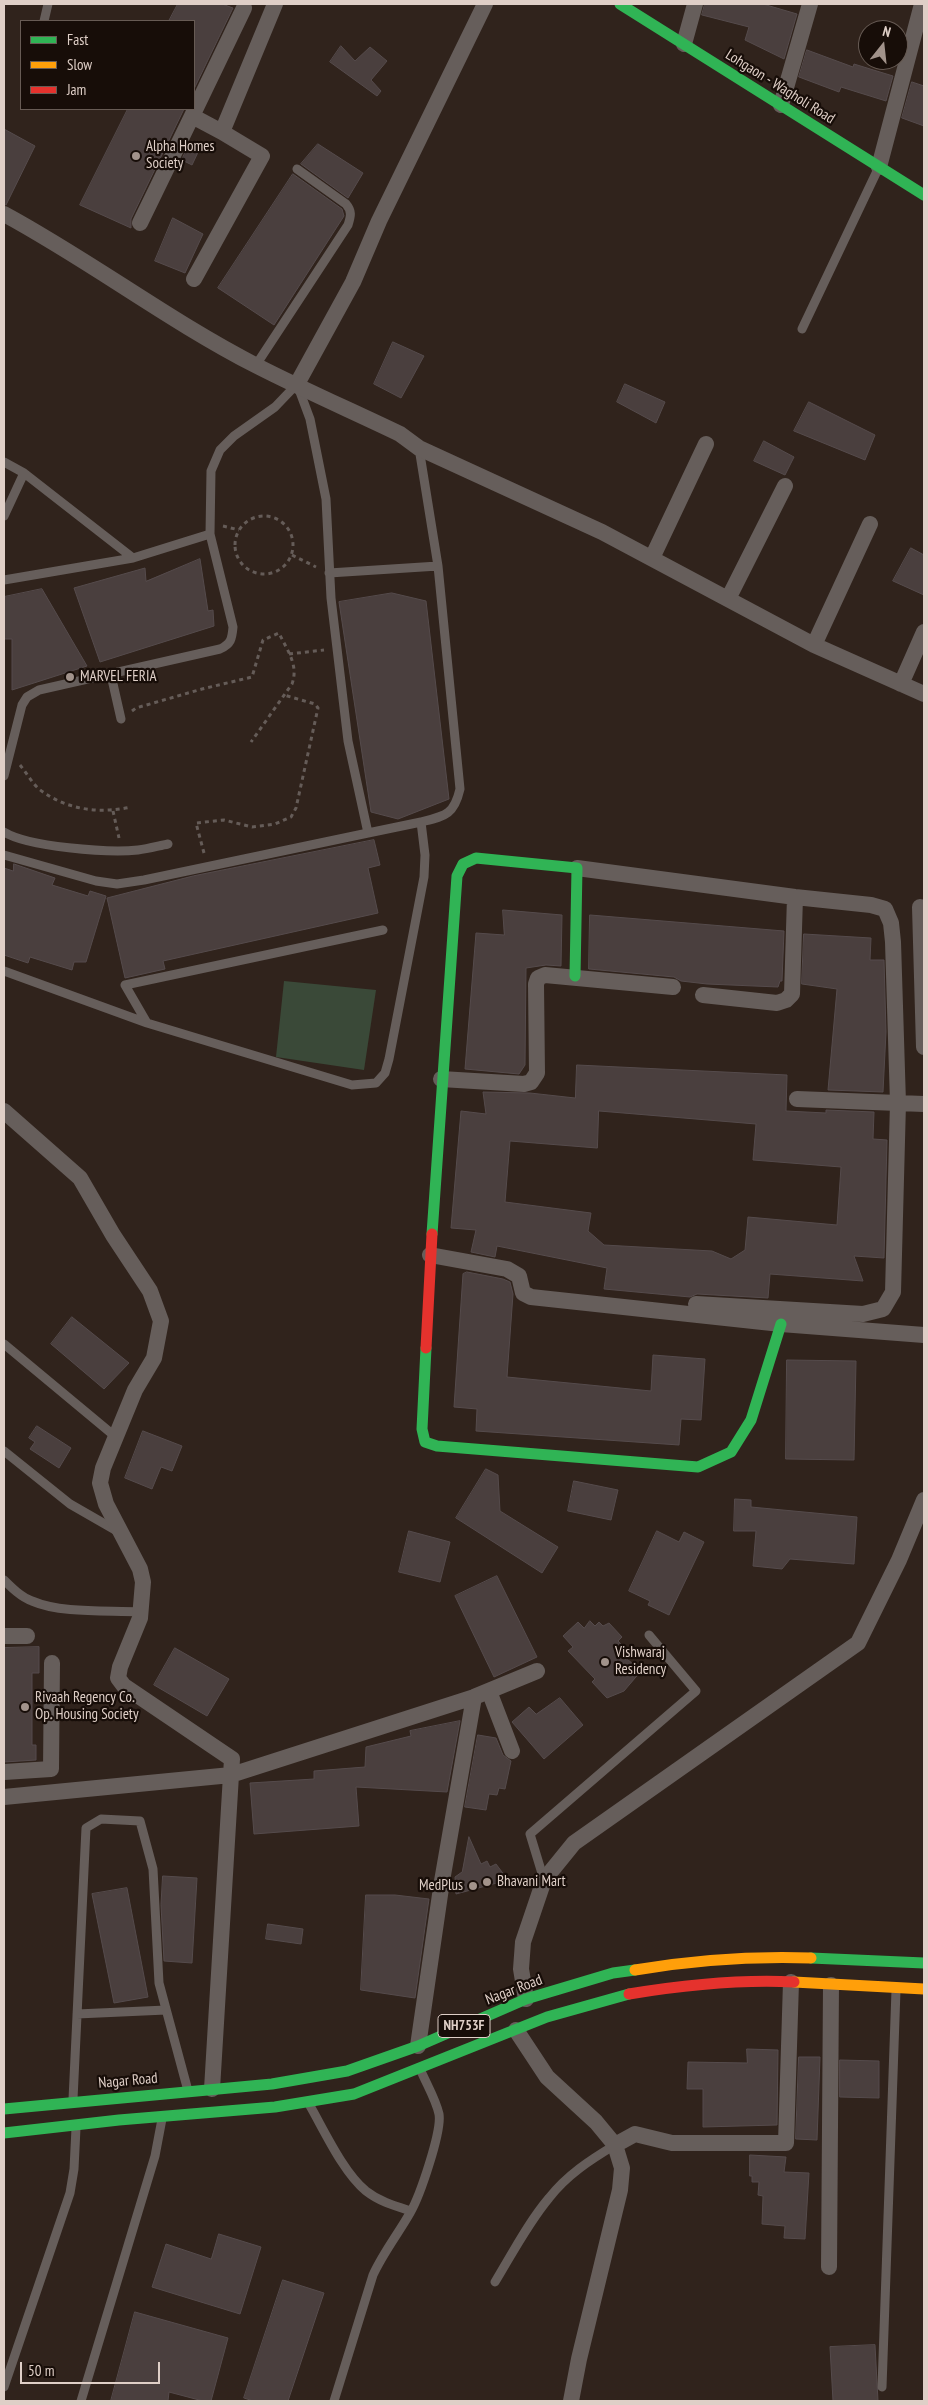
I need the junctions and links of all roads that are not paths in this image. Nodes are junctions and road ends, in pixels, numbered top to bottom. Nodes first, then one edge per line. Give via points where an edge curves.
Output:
1 (48, 4) edge
2 (275, 4) edge
3 (485, 4) edge
4 (620, 4) edge
5 (695, 4) edge
6 (810, 4) edge
7 (922, 4) edge
8 (244, 8) dead end
9 (44, 20) edge
10 (684, 44) junction
11 (781, 105) junction
12 (195, 110) edge
13 (195, 110) edge
14 (192, 116) junction
15 (222, 132) junction
16 (880, 167) junction
17 (297, 170) dead end
18 (924, 195) edge
19 (4, 214) edge
20 (140, 223) dead end
21 (194, 279) dead end
22 (802, 328) dead end
23 (256, 365) junction
24 (296, 384) junction
25 (706, 444) dead end
26 (419, 448) junction
27 (4, 462) edge
28 (24, 473) junction
29 (785, 486) dead end
30 (4, 516) edge
31 (870, 524) dead end
32 (210, 534) junction
33 (133, 558) junction
34 (652, 558) junction
35 (438, 566) junction
36 (329, 573) junction
37 (4, 580) edge
38 (728, 599) junction
39 (924, 632) edge
40 (814, 645) junction
41 (111, 675) junction
42 (901, 684) junction
43 (924, 694) edge
44 (121, 719) road end
45 (4, 776) edge
46 (421, 822) junction
47 (4, 832) edge
48 (368, 833) junction
49 (168, 844) dead end
50 (4, 855) edge
51 (577, 868) junction
52 (795, 897) junction
53 (920, 907) dead end
54 (383, 930) dead end
55 (4, 971) edge
56 (574, 976) junction
57 (673, 988) dead end
58 (703, 995) dead end
59 (148, 1023) junction
60 (924, 1047) edge
61 (441, 1079) junction
62 (797, 1099) dead end
63 (898, 1103) junction
64 (924, 1104) edge
65 (4, 1110) edge
66 (430, 1255) junction
67 (696, 1304) dead end
68 (782, 1324) junction
69 (924, 1335) edge
70 (4, 1344) edge
71 (117, 1438) junction
72 (4, 1451) edge
73 (924, 1500) edge
74 (122, 1533) junction
75 (4, 1580) edge
76 (141, 1612) junction
77 (649, 1635) dead end
78 (4, 1636) edge
79 (27, 1636) dead end
80 (52, 1662) dead end
81 (536, 1671) dead end
82 (482, 1694) junction
83 (512, 1751) dead end
84 (4, 1772) edge
85 (231, 1775) junction
86 (4, 1796) edge
87 (544, 1880) junction
88 (924, 1964) edge
89 (790, 1982) junction
90 (831, 1985) junction
91 (896, 1988) junction
92 (924, 1989) edge
93 (526, 1999) junction
94 (166, 2010) junction
95 (77, 2014) junction
96 (516, 2030) junction
97 (418, 2046) junction
98 (420, 2069) junction
99 (212, 2089) junction
100 (188, 2091) junction
101 (73, 2101) junction
102 (308, 2102) junction
103 (4, 2109) edge
104 (162, 2116) junction
105 (76, 2125) junction
106 (4, 2133) edge
107 (615, 2145) junction
108 (411, 2211) junction
109 (829, 2267) dead end
110 (495, 2282) dead end
111 (4, 2387) edge
112 (882, 2387) dead end
113 (81, 2401) edge
114 (334, 2401) edge
115 (571, 2401) edge

1 - 9 lane
2 - 15 street
3 - 24 street via 379,221 353,282
4 - 10 main road, Lohgaon - Wagholi Road
5 - 10 street
6 - 11 street
7 - 16 street
8 - 13 street
10 - 11 main road, Lohgaon - Wagholi Road
11 - 16 main road, Lohgaon - Wagholi Road
12 - 14 street
14 - 15 street
14 - 20 street
15 - 21 street via 262,156
16 - 18 main road, Lohgaon - Wagholi Road
16 - 22 lane
17 - 23 lane via 346,204 351,216
19 - 23 street
23 - 24 street
24 - 26 street via 400,434
24 - 32 lane via 275,407 220,450 211,471
24 - 36 lane via 310,419 326,499
25 - 34 street
26 - 34 street
26 - 35 lane
27 - 28 lane
28 - 30 lane
28 - 33 lane
29 - 38 street
31 - 40 street
32 - 33 lane
32 - 41 lane via 233,627 228,645
33 - 37 lane
34 - 38 street
35 - 36 lane
35 - 46 lane via 460,789 457,803 449,813
36 - 48 lane via 348,741
38 - 40 street
39 - 42 street
40 - 42 street
41 - 44 lane
41 - 45 lane via 39,690 28,697 22,704
42 - 43 street
46 - 48 lane
46 - 59 lane via 424,877 389,1059 385,1074 376,1083 352,1084
47 - 49 lane via 34,844 122,851
48 - 50 lane via 118,884 96,881
51 - 52 street
51 - 56 main road
51 - 61 main road via 476,858 463,864 457,876
52 - 58 street via 792,994 777,1003
52 - 63 street via 885,909 891,923 893,942
53 - 60 street
54 - 59 lane via 125,985
55 - 59 lane
56 - 57 street
56 - 61 street via 545,975 538,978 537,1073 531,1082
61 - 66 main road
62 - 63 street
63 - 64 street
63 - 67 street via 893,1292 883,1309 863,1314
65 - 71 street via 80,1178 153,1298 161,1321 154,1358 135,1390
66 - 68 street via 507,1269 519,1276 523,1293 531,1297
66 - 68 main road via 422,1429 425,1442 437,1446 698,1467 731,1452 751,1420
68 - 69 street
70 - 71 lane
71 - 74 street via 100,1483 106,1504
72 - 74 lane via 70,1504
73 - 87 street via 899,1560 858,1642 574,1844
74 - 76 street via 140,1569 143,1582
75 - 76 lane via 30,1601 43,1605
76 - 85 street via 118,1678 124,1686 232,1759
77 - 87 lane via 696,1691 530,1834
78 - 79 street
80 - 84 street via 50,1769
81 - 82 street
82 - 83 street
82 - 85 street
82 - 97 street via 442,1881
85 - 86 street
85 - 99 street
87 - 93 street via 523,1942 521,1969
88 - 93 main road, Nagar Road / NH753F via 760,1956 689,1961 613,1973
89 - 90 main road, NH753F
89 - 96 main road, NH753F via 762,1980 692,1984 619,1996 547,2017
89 - 107 street via 786,2143 672,2143 635,2134
90 - 91 main road, NH753F
90 - 109 street
91 - 92 main road, NH753F
91 - 112 lane
93 - 97 main road, Nagar Road / NH753F
94 - 95 lane
94 - 95 lane via 159,1983 153,1869 140,1821 101,1819 86,1828
94 - 100 lane
95 - 101 lane
96 - 98 main road, NH753F
96 - 107 street via 547,2077 596,2122
97 - 99 main road, Nagar Road / NH753F via 347,2071 272,2084
98 - 102 main road, NH753F via 354,2094
98 - 108 lane via 440,2124
99 - 100 main road, Nagar Road / NH753F
100 - 101 main road, Nagar Road / NH753F
101 - 103 main road, Nagar Road / NH753F
102 - 104 main road, NH753F
102 - 108 lane via 348,2169 365,2190 387,2204
104 - 105 main road, NH753F
104 - 113 lane via 156,2156
105 - 106 main road, NH753F
105 - 111 lane via 70,2193
107 - 110 lane via 590,2160 548,2198
107 - 115 street via 622,2168 620,2190
108 - 114 lane via 373,2275

